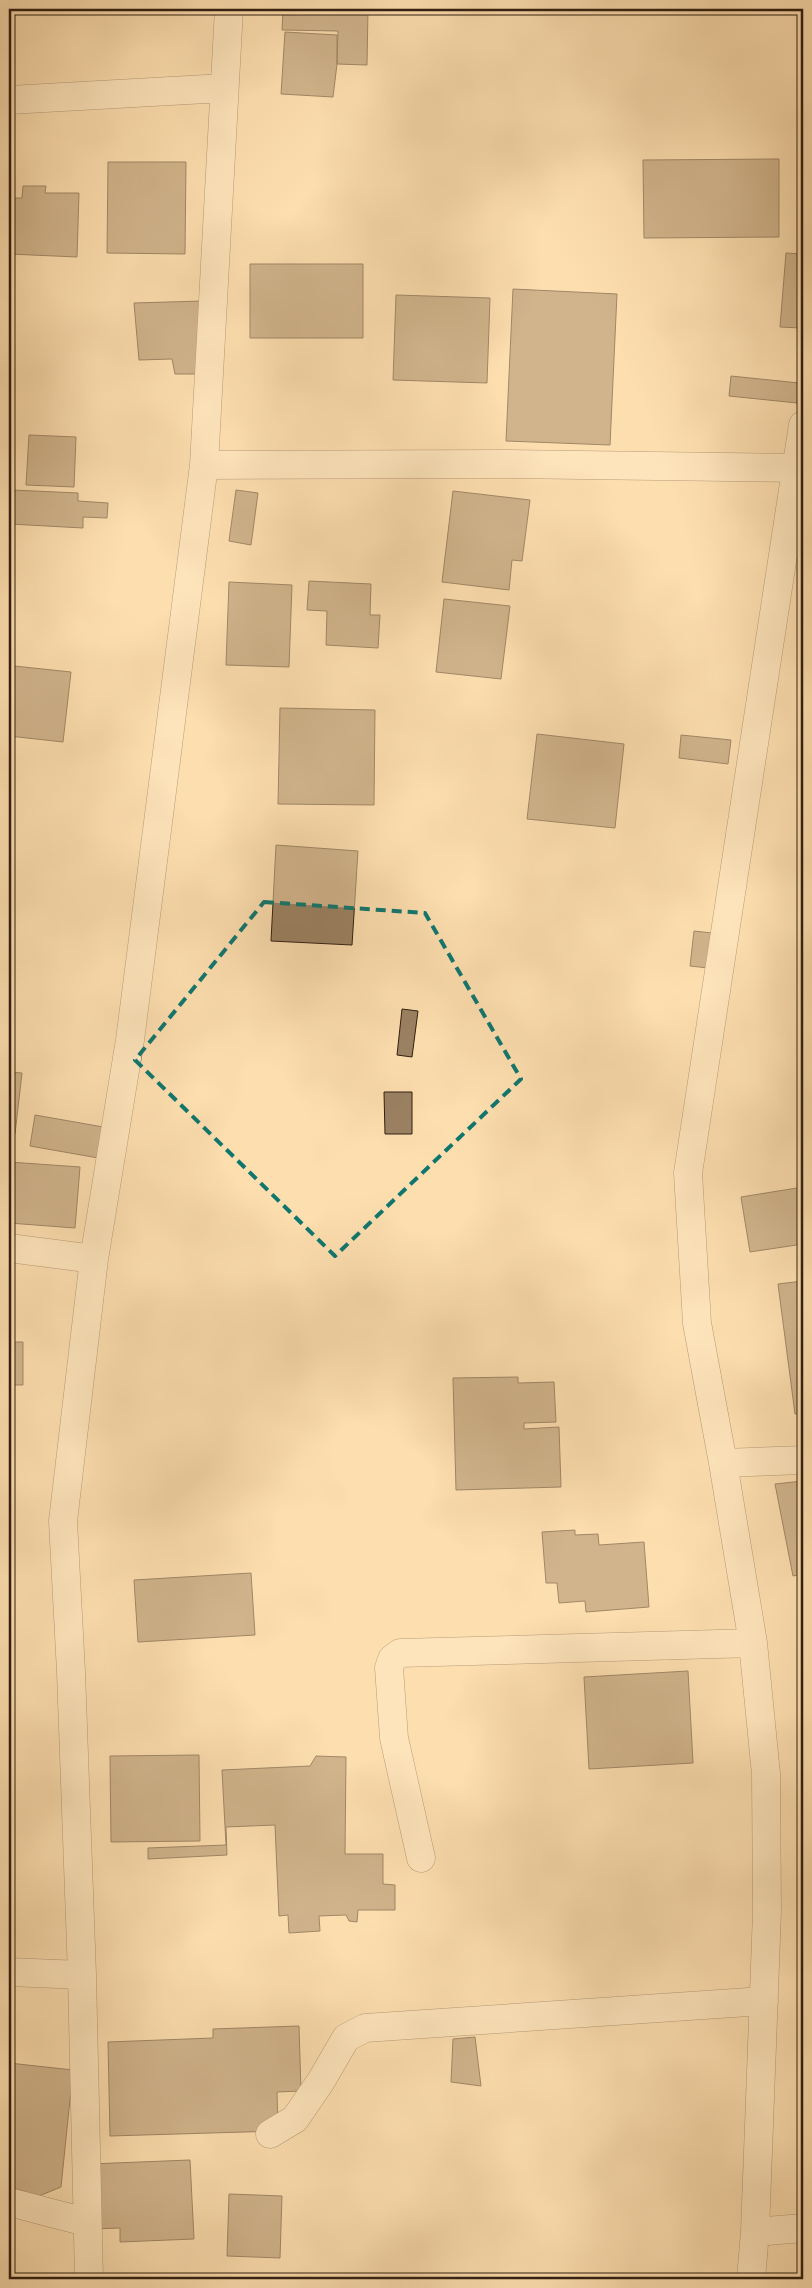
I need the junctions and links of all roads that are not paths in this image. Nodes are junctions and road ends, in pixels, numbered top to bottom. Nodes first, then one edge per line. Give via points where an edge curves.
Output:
1 (229, 9) edge
2 (224, 88) junction
3 (9, 100) edge
4 (803, 425) edge
5 (204, 465) junction
6 (800, 468) edge
7 (9, 1248) edge
8 (94, 1259) junction
9 (803, 1460) edge
10 (723, 1463) junction
11 (753, 1642) junction
12 (421, 1858) dead end
13 (9, 1972) edge
14 (82, 1975) junction
15 (764, 2001) junction
16 (270, 2134) dead end
17 (9, 2202) edge
18 (86, 2222) junction
19 (803, 2228) edge
20 (755, 2232) junction
21 (88, 2279) edge
22 (751, 2279) edge

1 - 2 street
2 - 3 street
2 - 5 street
4 - 6 street
5 - 6 street
5 - 8 street via 130,1040
6 - 10 street via 688,1173 696,1323
7 - 8 street
8 - 14 street via 63,1521
9 - 10 street
10 - 11 street
11 - 12 street via 400,1653 392,1659 389,1668 394,1738
11 - 15 street via 766,1774
13 - 14 street
14 - 18 street
15 - 16 street via 365,2028 346,2038 295,2120
15 - 20 street
17 - 18 street
18 - 21 street
19 - 20 street
20 - 22 street

